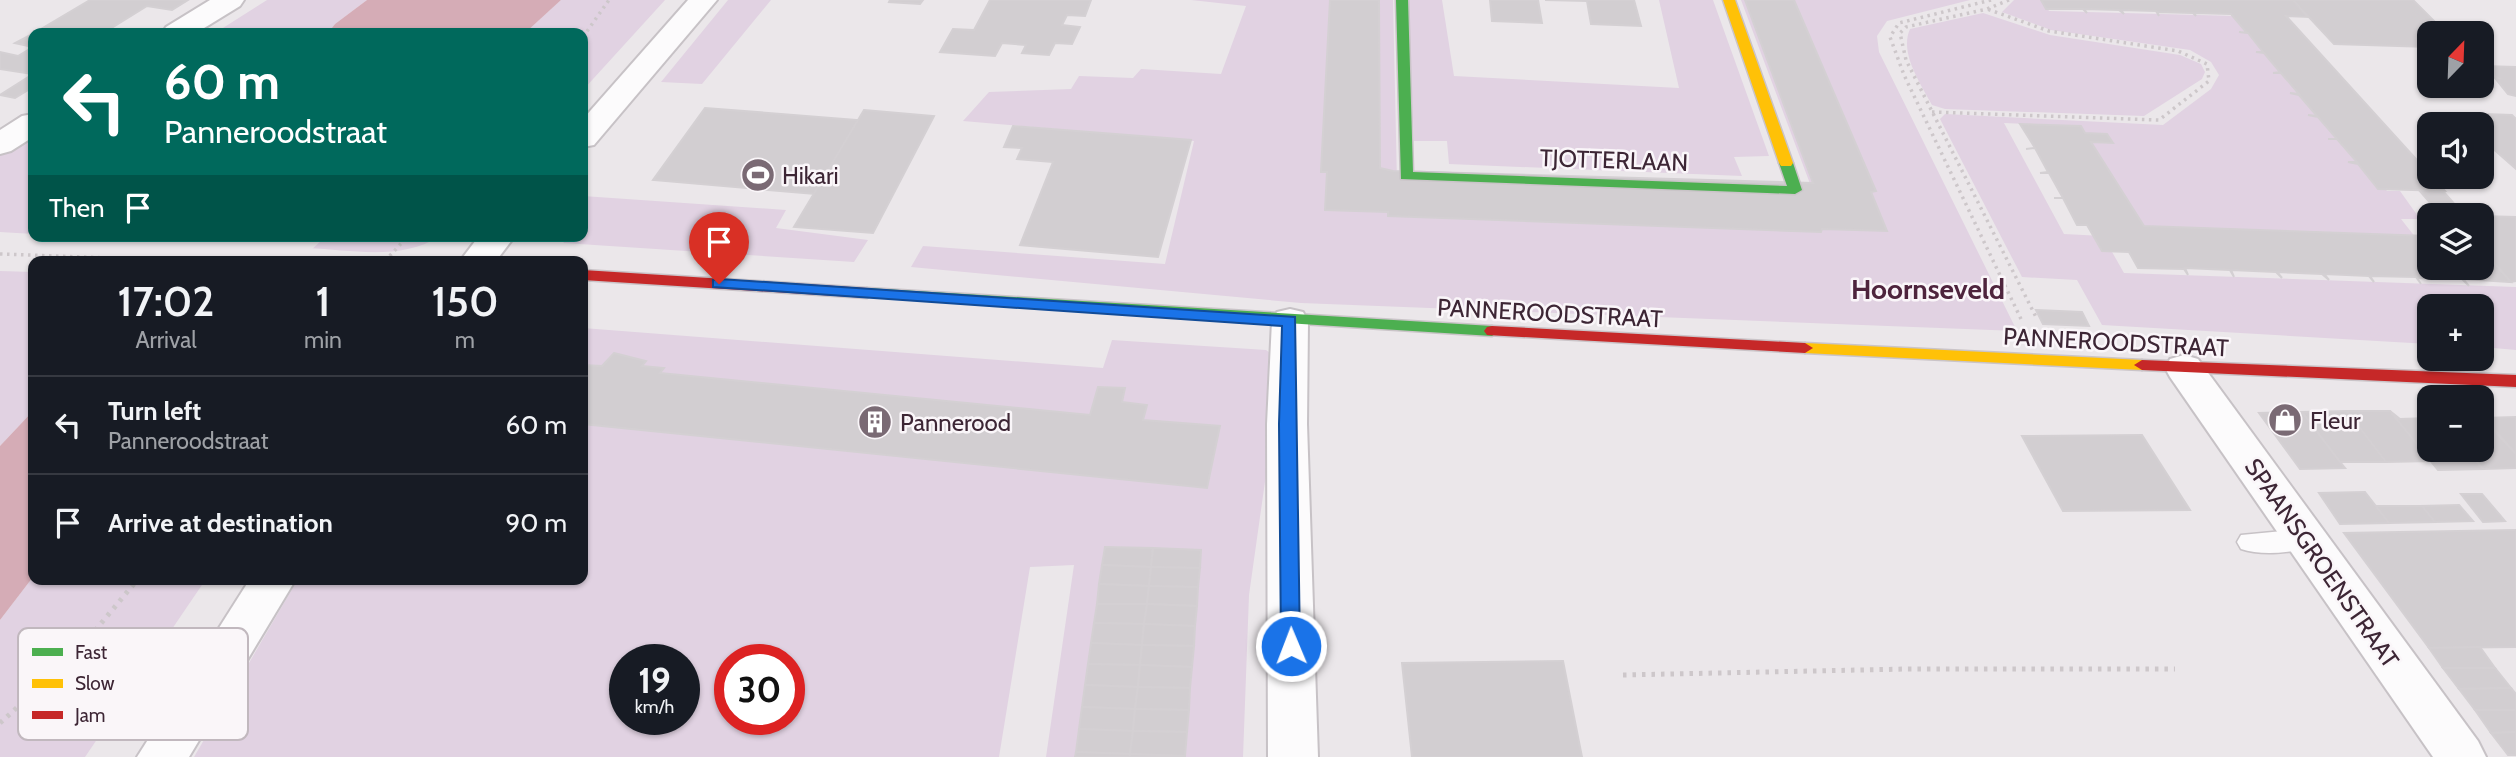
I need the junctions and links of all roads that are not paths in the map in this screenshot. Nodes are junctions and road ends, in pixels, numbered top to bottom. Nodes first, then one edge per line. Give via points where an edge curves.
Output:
1 (230, 0) edge
2 (703, 0) edge
3 (1402, 0) edge
4 (1729, 0) edge
5 (184, 28) edge
6 (28, 126) edge
7 (588, 132) edge
8 (0, 144) edge
9 (493, 242) edge
10 (481, 256) edge
11 (588, 275) edge
12 (1290, 321) junction
13 (2184, 368) junction
14 (2516, 381) edge
15 (2305, 539) junction
16 (2250, 542) dead end
17 (270, 585) edge
18 (243, 628) edge
19 (173, 740) edge
20 (162, 757) edge
21 (1293, 757) edge
22 (2461, 757) edge

1 - 5 street
2 - 7 street
3 - 4 street, TJOTTERLAAN via 1406,176 1795,190
6 - 8 street
9 - 10 street
11 - 12 street, PANNEROODSTRAAT
12 - 13 street, PANNEROODSTRAAT
12 - 21 street via 1287,424
13 - 14 street, PANNEROODSTRAAT
13 - 15 street, SPAANSGROENSTRAAT
15 - 16 lane
15 - 22 street, SPAANSGROENSTRAAT
17 - 18 street
19 - 20 street

